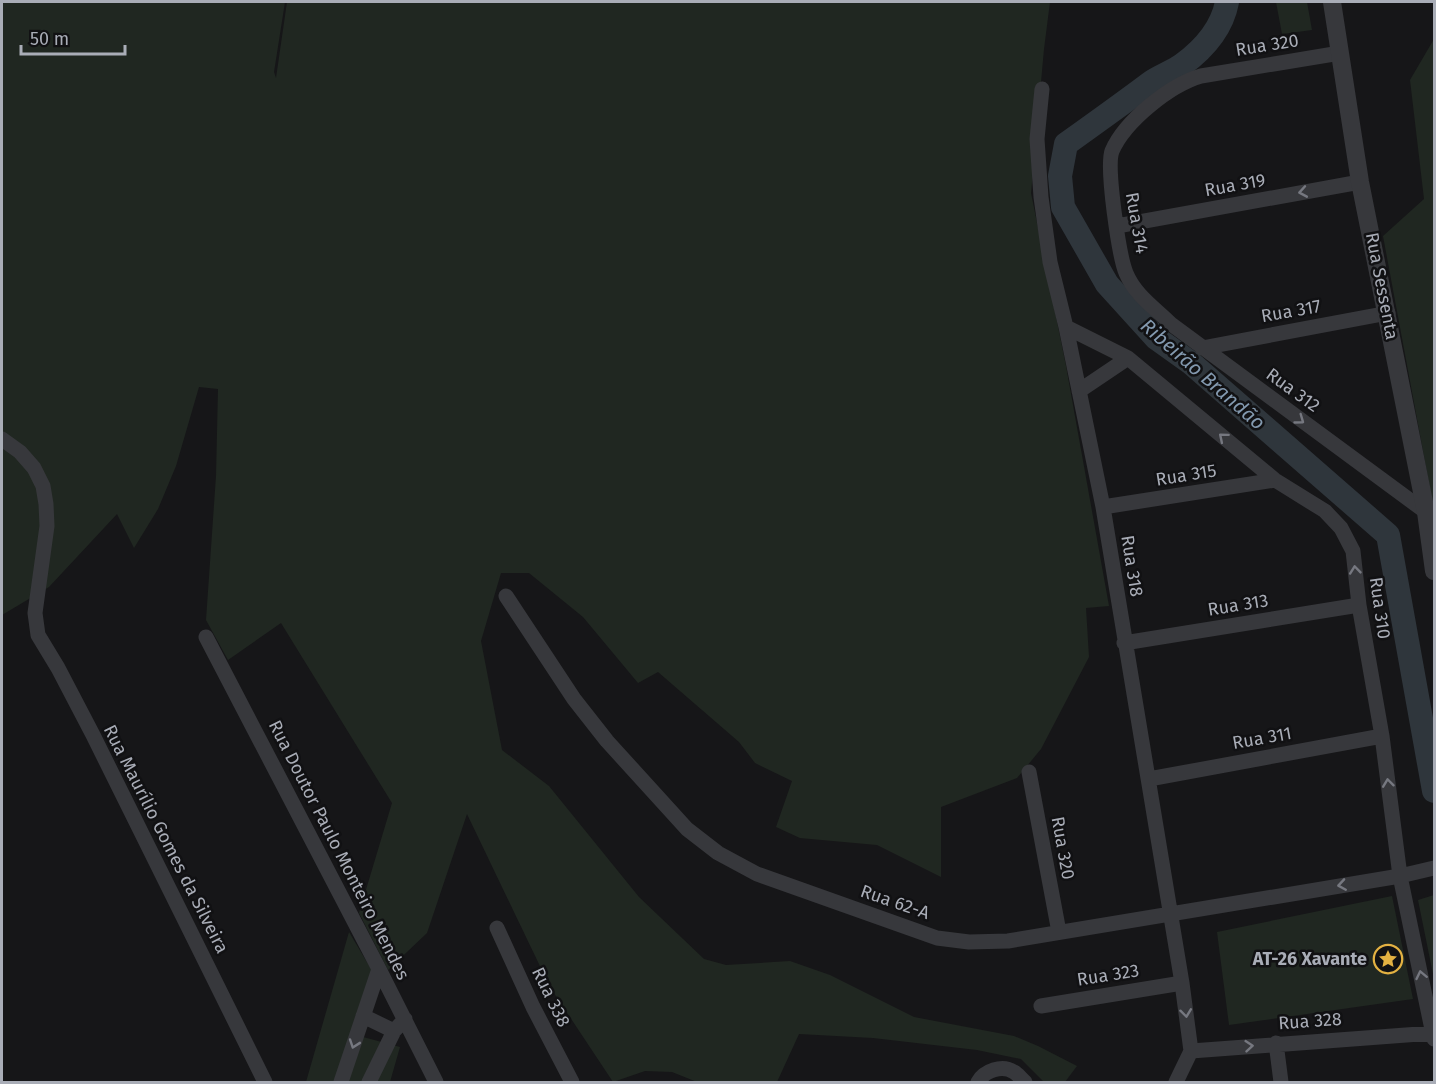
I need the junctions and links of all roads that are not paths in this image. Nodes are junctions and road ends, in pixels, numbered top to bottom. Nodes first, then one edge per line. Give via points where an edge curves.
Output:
1 (1332, 2) edge
2 (1340, 53) junction
3 (1042, 89) dead end
4 (1112, 153) joint
5 (1360, 182) junction
6 (1117, 226) junction
7 (1139, 296) joint
8 (1388, 314) junction
9 (1066, 327) junction
10 (1202, 348) junction
11 (1128, 358) junction
12 (1079, 391) junction
13 (2, 439) edge
14 (1275, 480) junction
15 (1103, 507) junction
16 (1426, 512) junction
17 (1434, 571) edge
18 (506, 596) dead end
19 (1359, 605) junction
20 (206, 637) dead end
21 (1125, 643) junction
22 (1382, 736) junction
23 (1029, 771) dead end
24 (1149, 778) junction
25 (1427, 869) edge
26 (1400, 876) junction
27 (1170, 914) junction
28 (497, 928) dead end
29 (1059, 932) junction
30 (379, 969) junction
31 (1182, 983) junction
32 (1041, 1006) dead end
33 (363, 1016) junction
34 (405, 1019) junction
35 (394, 1031) junction
36 (1434, 1036) edge
37 (1276, 1043) junction
38 (1191, 1051) junction
39 (265, 1083) edge
40 (341, 1083) edge
41 (369, 1083) edge
42 (435, 1083) edge
43 (572, 1083) edge
44 (978, 1083) edge
45 (1025, 1083) edge
46 (1176, 1083) edge
47 (1281, 1083) edge

1 - 2 street, Rua Sessenta
2 - 4 street, Rua 320 via 1185,81 1129,125
2 - 5 street, Rua Sessenta
3 - 9 street, Rua 318 via 1037,139 1041,197 1050,262
4 - 6 street, Rua 314 via 1110,182
5 -> 6 street, Rua 319
5 - 8 street, Rua Sessenta
6 - 7 street, Rua 314 via 1126,273
7 - 10 street, Rua 312
8 - 10 street, Rua 317
8 - 16 street, Rua Sessenta
9 - 11 street, Rua 310
9 - 12 street, Rua 318
10 -> 16 street, Rua 312
11 - 12 street
14 -> 11 street, Rua 310
12 - 15 street, Rua 318
13 - 39 street, Rua Maurílio Gomes da Silveira via 34,468 43,486 47,526 35,613 38,635 93,735
14 - 15 street, Rua 315
19 -> 14 street, Rua 310 via 1353,551 1341,528 1325,511
15 - 21 street, Rua 318
16 - 17 street, Rua Sessenta
18 - 29 street, Rua 62-A via 574,699 607,741 687,829 718,853 757,874 937,938 1008,941
19 - 21 street, Rua 313
19 - 22 street, Rua 310
20 - 30 street, Rua Doutor Paulo Monteiro Mendes
21 - 24 street, Rua 318
22 - 24 street, Rua 311
26 -> 22 street, Rua 310
23 - 29 street, Rua 320
24 - 27 street, Rua 318
25 - 26 street, Rua 62-A
26 -> 27 street, Rua 62-A
36 -> 26 street, Rua 310
27 - 29 street, Rua 62-A
27 - 31 street, Rua 318
28 - 43 street, Rua 338
30 - 33 street
30 - 34 street, Rua Doutor Paulo Monteiro Mendes
31 - 32 street, Rua 323
31 -> 38 street, Rua 318
33 - 35 street
33 -> 40 street
34 - 35 street
34 - 42 street, Rua Doutor Paulo Monteiro Mendes
35 - 41 street
36 - 37 street, Rua 328
38 -> 37 street, Rua 328
37 - 47 street
38 - 46 street
44 - 45 street via 990,1071 1003,1069 1013,1071

